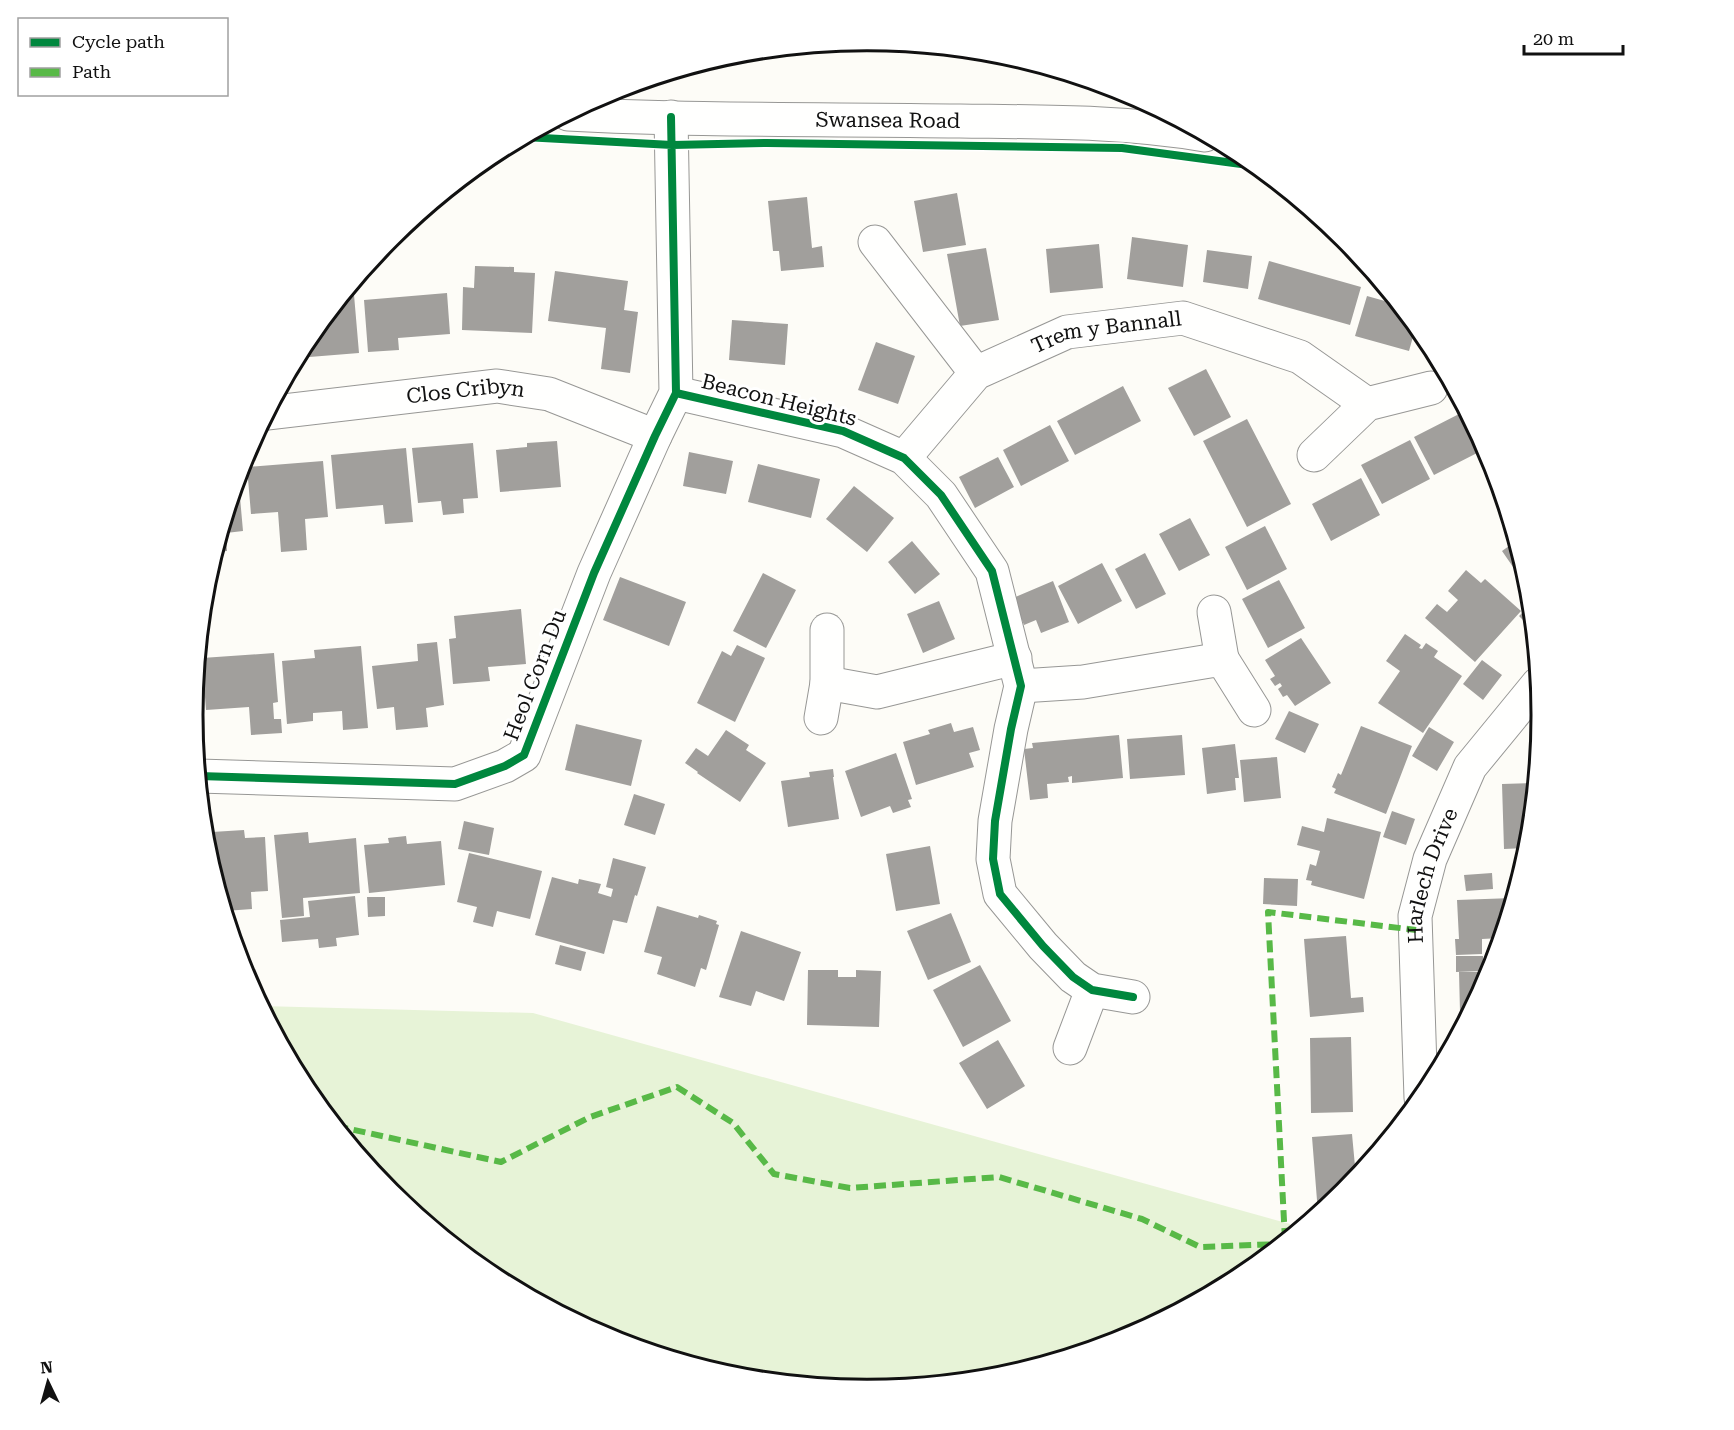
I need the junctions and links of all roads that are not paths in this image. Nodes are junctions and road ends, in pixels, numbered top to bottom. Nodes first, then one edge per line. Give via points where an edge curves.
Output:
1 (584, 114) edge
2 (671, 117) junction
3 (1182, 131) edge
4 (875, 242) dead end
5 (976, 373) junction
6 (1431, 388) dead end
7 (676, 393) junction
8 (1366, 404) junction
9 (276, 412) edge
10 (655, 436) junction
11 (1314, 455) dead end
12 (904, 458) junction
13 (1214, 612) dead end
14 (827, 630) dead end
15 (1222, 659) junction
16 (1018, 672) junction
17 (827, 683) junction
18 (1530, 693) edge
19 (1254, 710) dead end
20 (822, 718) dead end
21 (206, 776) edge
22 (1092, 990) junction
23 (1133, 997) dead end
24 (1070, 1048) dead end
25 (1432, 1060) edge

1 - 2 street, Swansea Road
2 - 3 street, Swansea Road via 1058,122
2 - 7 street, Beacon Heights
4 - 5 street
5 - 8 street, Trem y Bannall via 1067,332 1183,318 1300,357
5 - 12 street, Trem y Bannall
6 - 8 street
7 - 10 street, Beacon Heights
7 - 12 street, Beacon Heights via 843,431
8 - 11 street
9 - 10 street, Clos Cribyn via 497,386 549,394
10 - 21 street, Heol Corn Du via 594,573 524,756 455,783
12 - 16 street, Beacon Heights via 941,495 992,571
13 - 15 street
14 - 17 street
15 - 16 street via 1083,682
15 - 19 street
16 - 17 street via 877,692
16 - 22 street, Beacon Heights via 995,821 993,860 1000,894 1073,977
17 - 20 street
18 - 25 street, Harlech Drive via 1470,767 1430,859 1416,916
22 - 23 street, Beacon Heights
22 - 24 street

